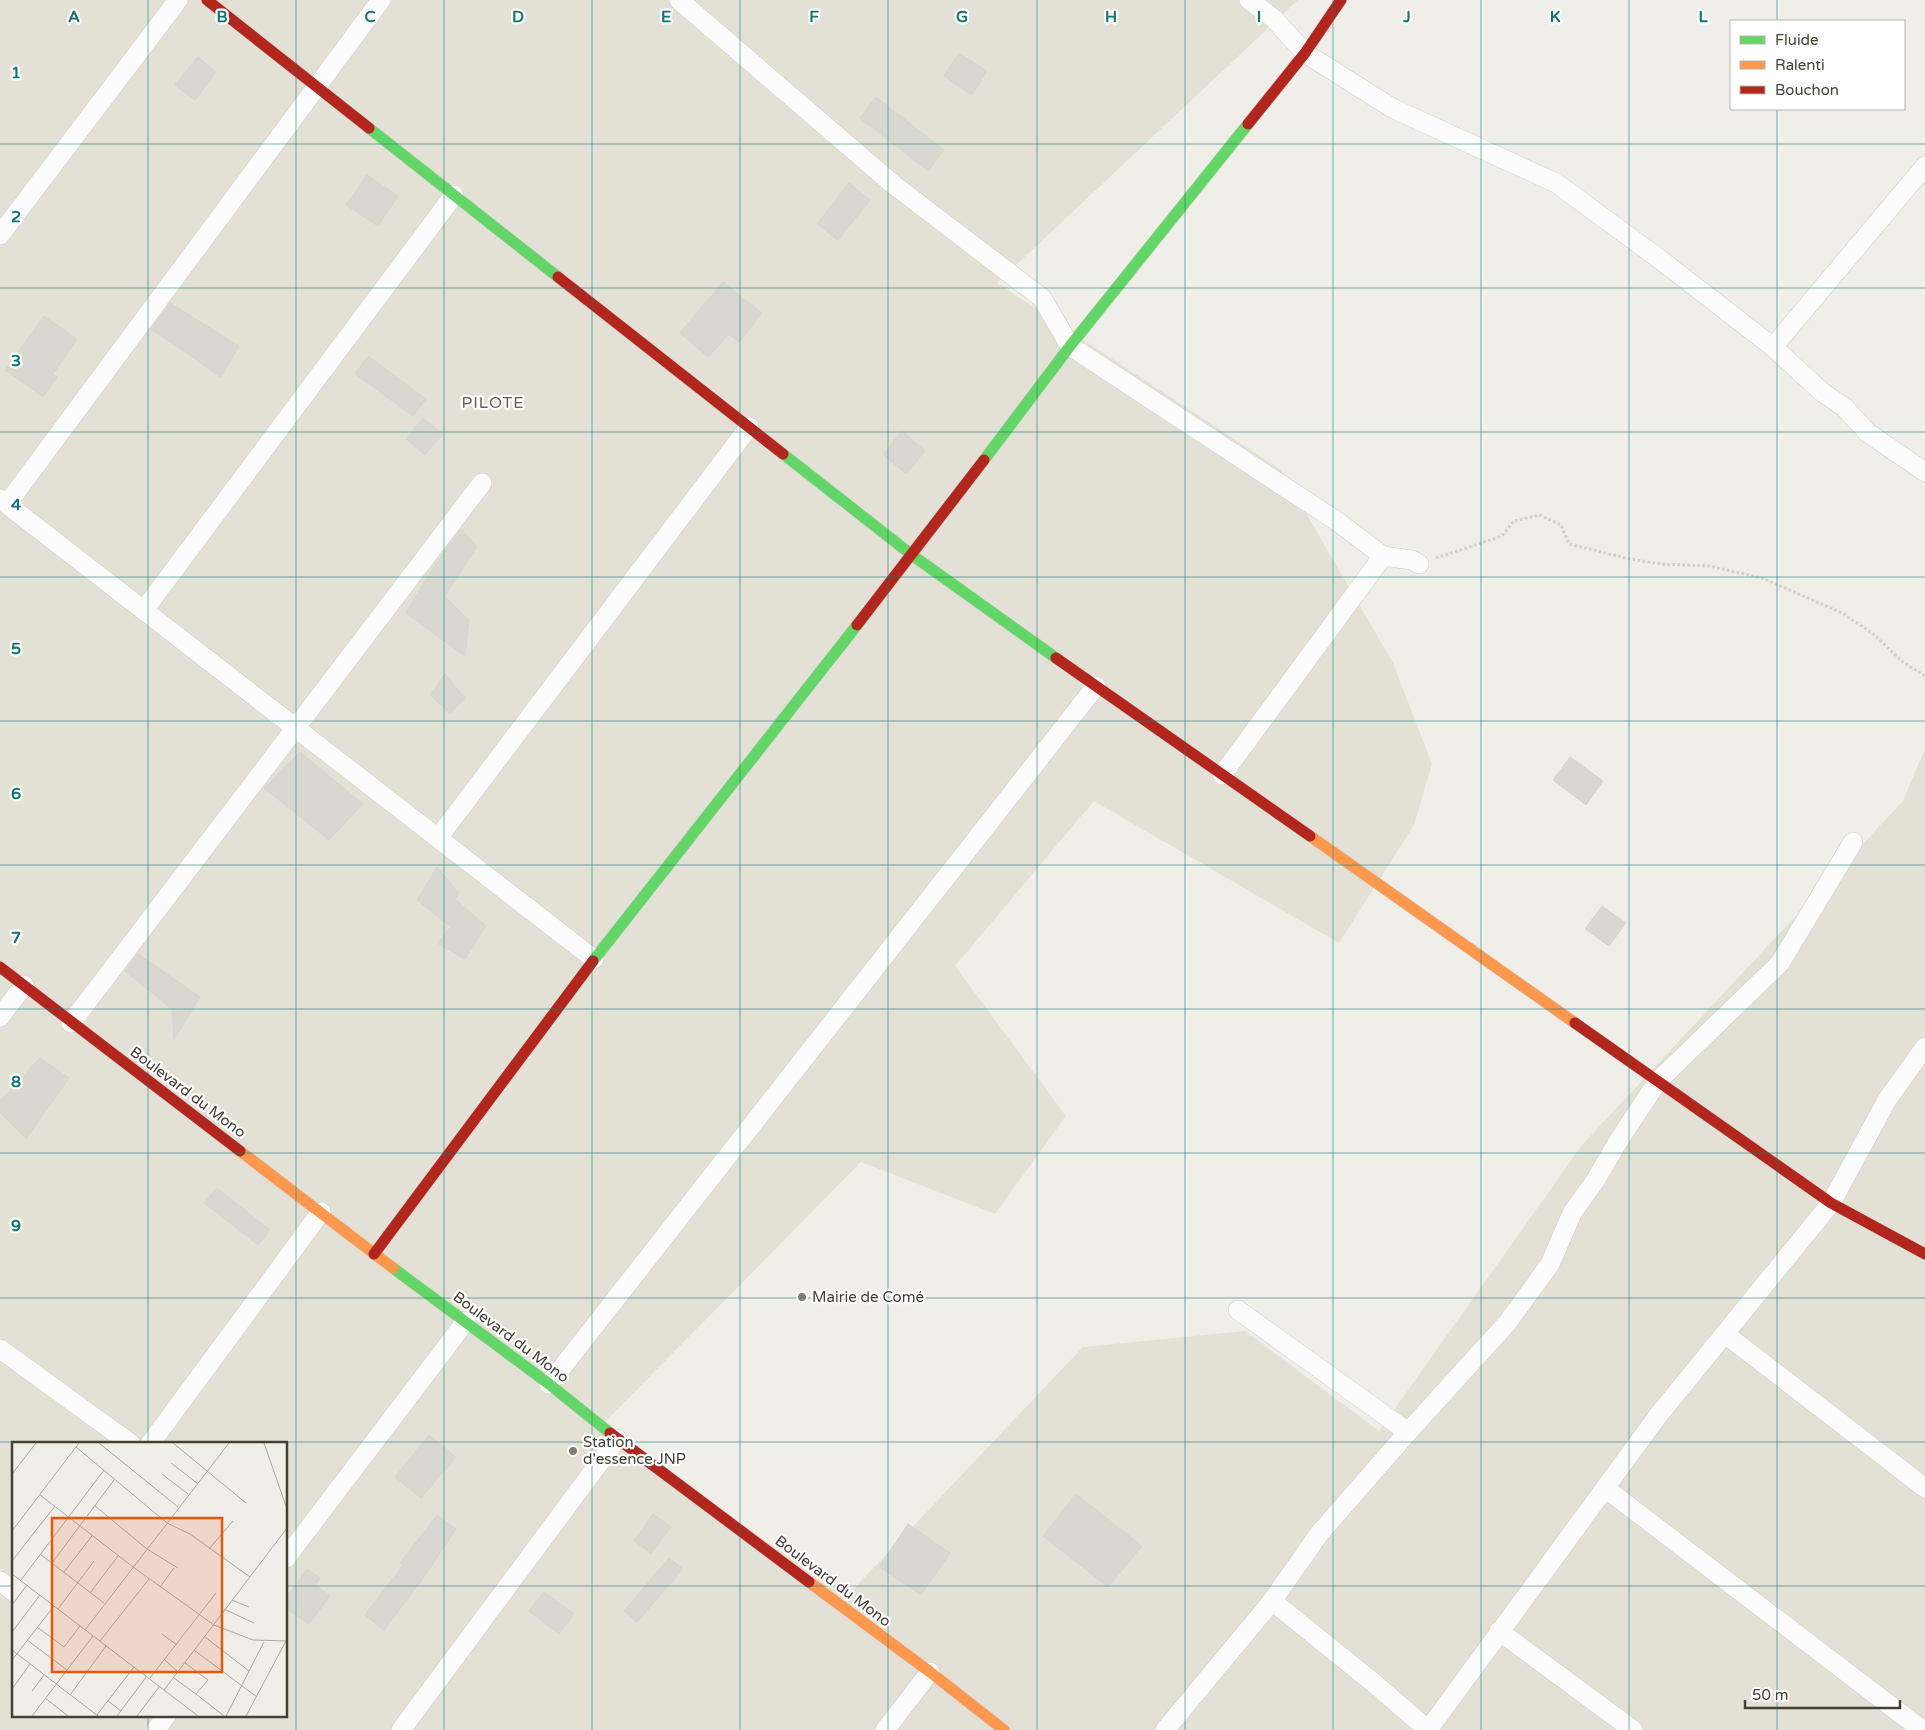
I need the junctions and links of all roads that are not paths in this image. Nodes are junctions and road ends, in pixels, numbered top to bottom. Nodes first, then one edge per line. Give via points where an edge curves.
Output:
1 (178, 0) edge
2 (207, 0) edge
3 (381, 0) edge
4 (679, 0) edge
5 (1250, 0) edge
6 (1341, 0) edge
7 (1305, 53) junction
8 (317, 87) junction
9 (1925, 166) edge
10 (454, 195) junction
11 (0, 235) edge
12 (1070, 346) junction
13 (1773, 347) junction
14 (749, 427) junction
15 (1925, 472) edge
16 (482, 483) dead end
17 (4, 502) edge
18 (912, 555) junction
19 (1383, 556) junction
20 (1419, 564) road end
21 (144, 610) junction
22 (1096, 686) junction
23 (295, 728) junction
24 (1222, 775) junction
25 (438, 838) junction
26 (1853, 842) dead end
27 (594, 959) junction
28 (0, 967) edge
29 (24, 985) junction
30 (0, 1017) edge
31 (72, 1023) junction
32 (1925, 1047) edge
33 (1658, 1081) junction
34 (1831, 1203) junction
35 (321, 1212) junction
36 (374, 1254) junction
37 (1925, 1254) edge
38 (1238, 1310) dead end
39 (466, 1322) junction
40 (1724, 1334) junction
41 (0, 1349) edge
42 (549, 1384) junction
43 (1408, 1432) junction
44 (617, 1439) junction
45 (128, 1442) edge
46 (151, 1442) edge
47 (1605, 1488) junction
48 (1925, 1488) edge
49 (288, 1555) edge
50 (0, 1581) edge
51 (12, 1590) edge
52 (1272, 1601) junction
53 (1499, 1631) junction
54 (930, 1672) junction
55 (165, 1718) edge
56 (156, 1730) edge
57 (401, 1730) edge
58 (885, 1730) edge
59 (1004, 1730) edge
60 (1165, 1730) edge
61 (1428, 1730) edge
62 (1633, 1730) edge
63 (1922, 1730) edge

1 - 11 street
2 - 8 street
3 - 8 street
4 - 12 street via 894,185 1042,298
5 - 7 street via 1274,18
6 - 7 street
7 - 12 street
7 - 13 street via 1392,108 1556,183
8 - 10 street
8 - 17 street
9 - 13 street
10 - 14 street
10 - 21 street
12 - 18 street
12 - 19 street via 1338,522
13 - 15 street via 1868,433
14 - 18 street
14 - 25 street
16 - 23 street
17 - 21 street
18 - 22 street
18 - 27 street
19 - 20 street
19 - 24 street
21 - 23 street
22 - 24 street
22 - 42 street
23 - 25 street
23 - 31 street
24 - 33 street
25 - 27 street
26 - 33 street via 1780,963
27 - 36 street
28 - 29 street, Boulevard du Mono
29 - 30 street
29 - 31 street, Boulevard du Mono
31 - 35 street, Boulevard du Mono
32 - 34 street via 1887,1100
33 - 34 street
33 - 43 street via 1572,1213 1550,1264 1508,1322
34 - 37 street
34 - 40 street
35 - 36 street, Boulevard du Mono
35 - 46 street
36 - 39 street, Boulevard du Mono
38 - 43 street
39 - 42 street, Boulevard du Mono
39 - 49 street
40 - 47 street
40 - 48 street
41 - 45 street
42 - 44 street, Boulevard du Mono
43 - 52 street via 1319,1534
44 - 54 street, Boulevard du Mono
44 - 57 street
47 - 53 street
47 - 63 street
50 - 51 street
52 - 60 street
52 - 61 street
53 - 61 street
53 - 62 street
54 - 58 street
54 - 59 street, Boulevard du Mono
55 - 56 street

